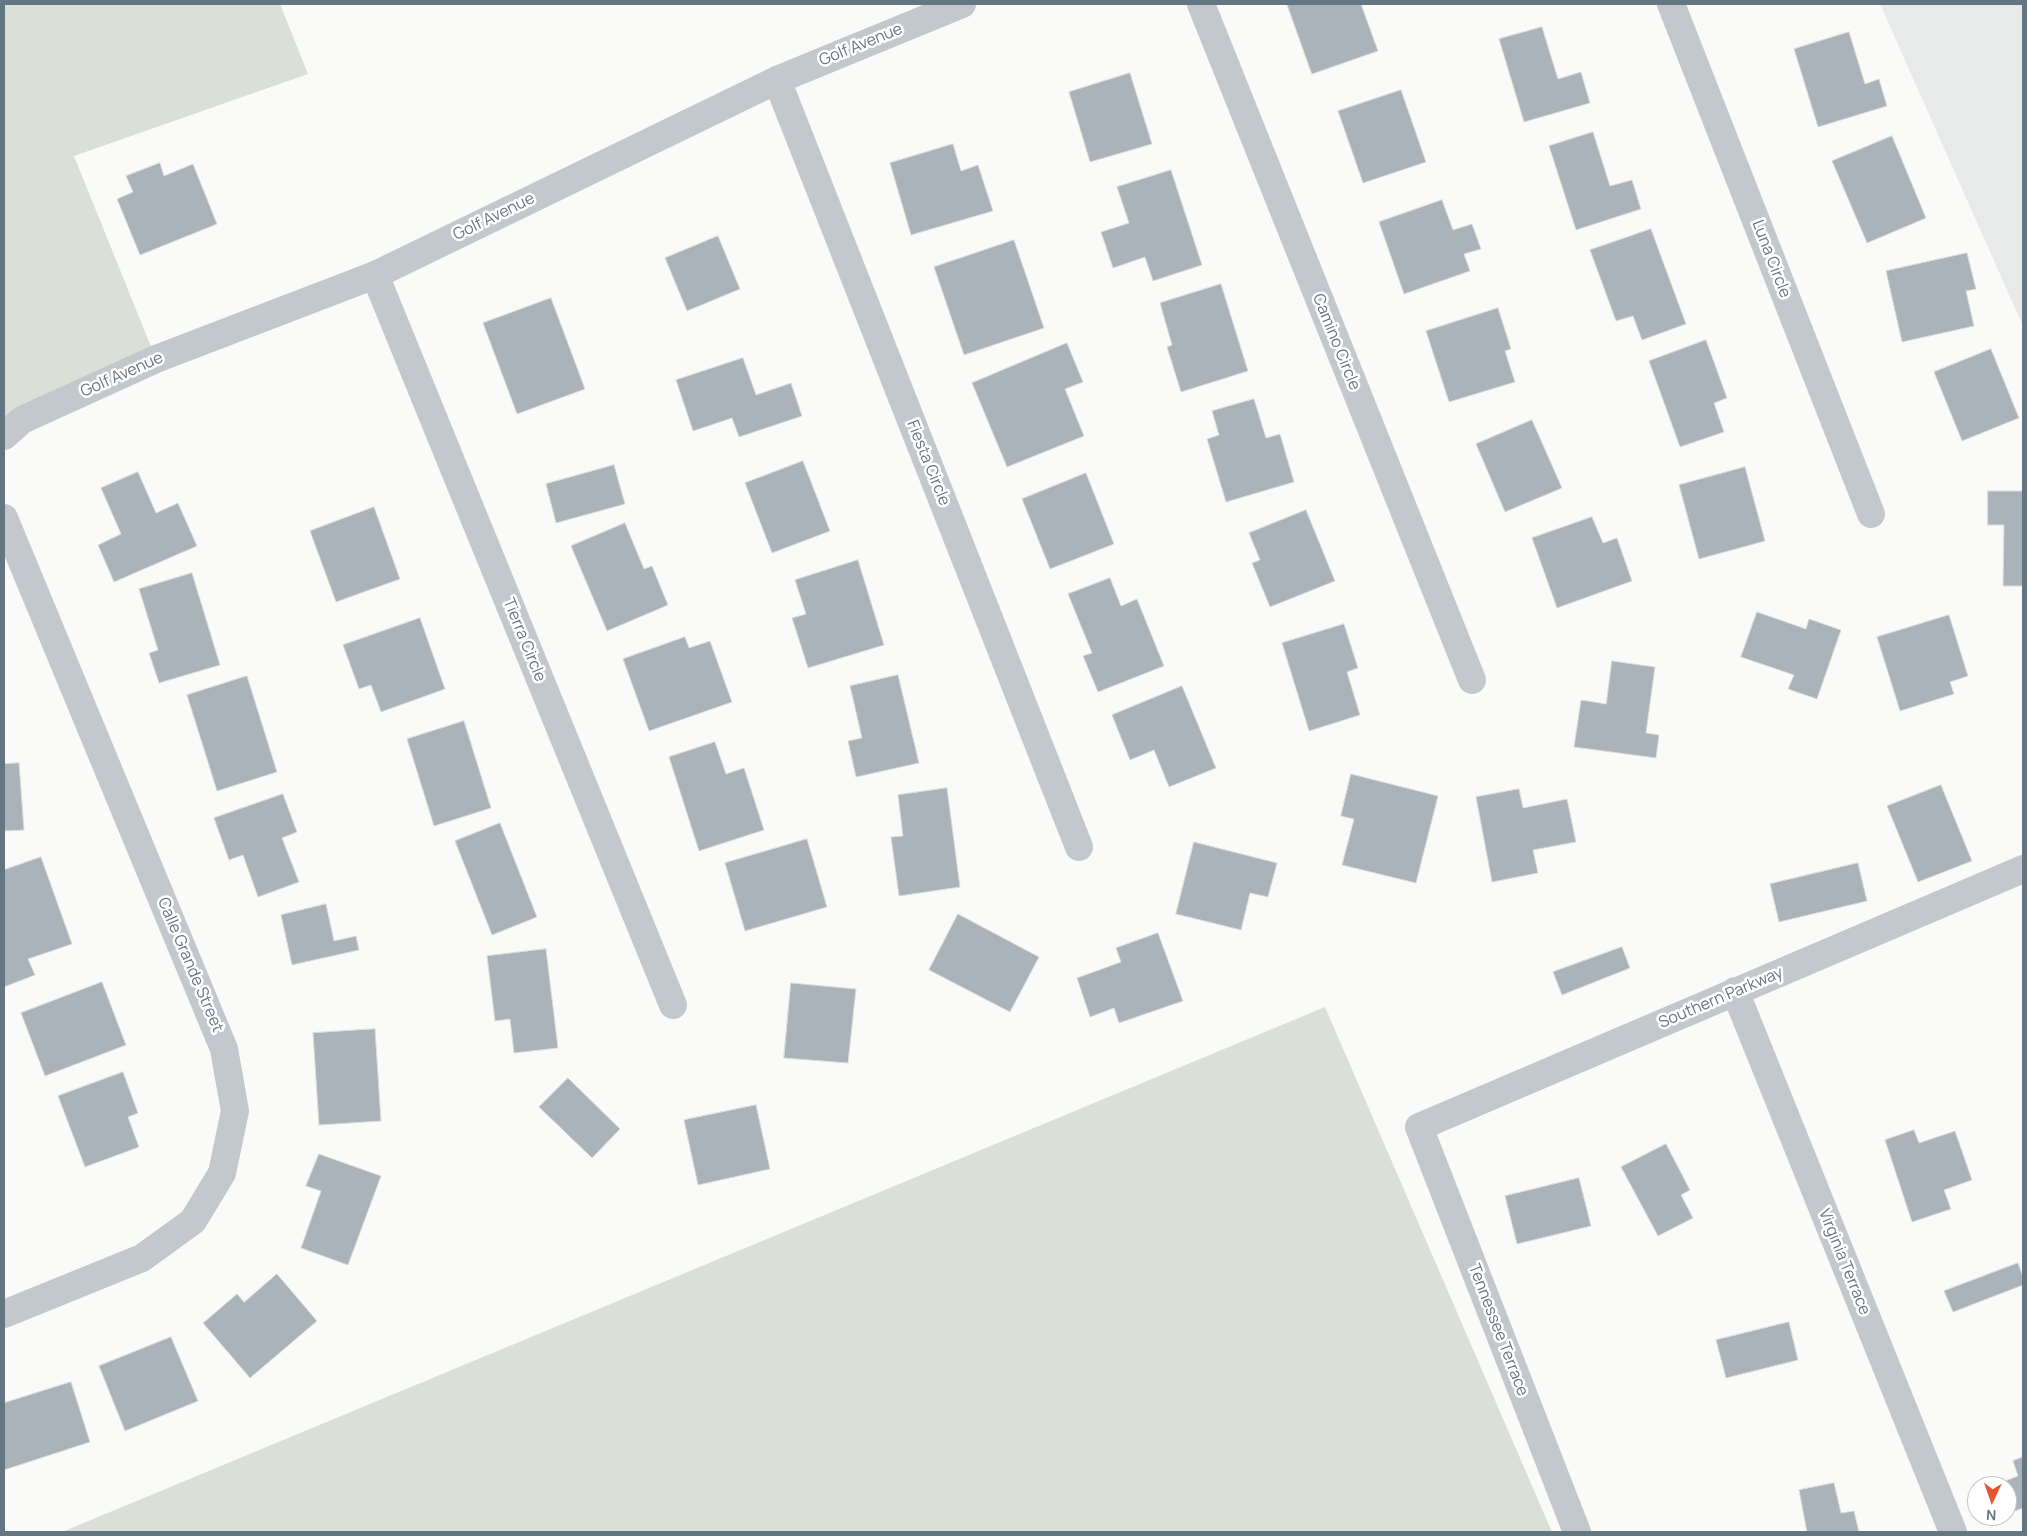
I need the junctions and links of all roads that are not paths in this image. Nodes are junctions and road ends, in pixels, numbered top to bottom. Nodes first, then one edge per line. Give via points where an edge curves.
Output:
1 (962, 4) edge
2 (1201, 4) edge
3 (1671, 4) edge
4 (777, 80) junction
5 (376, 275) junction
6 (13, 428) edge
7 (1871, 514) dead end
8 (4, 518) edge
9 (1472, 680) dead end
10 (1080, 847) dead end
11 (2023, 869) edge
12 (1735, 991) junction
13 (673, 1005) dead end
14 (1419, 1127) joint
15 (4, 1314) edge
16 (1577, 1532) edge
17 (1953, 1532) edge

1 - 4 street, Golf Avenue
2 - 9 street, Camino Circle
3 - 7 street, Luna Circle
4 - 5 street, Golf Avenue
4 - 10 street, Fiesta Circle
5 - 6 street, Golf Avenue via 156,360
5 - 13 street, Tierra Circle
8 - 15 street, Calle Grande Street via 224,1049 235,1111 222,1173 194,1221 142,1258
11 - 12 street, Southern Parkway
12 - 14 street, Southern Parkway
12 - 17 street, Virginia Terrace
14 - 16 street, Tennessee Terrace

